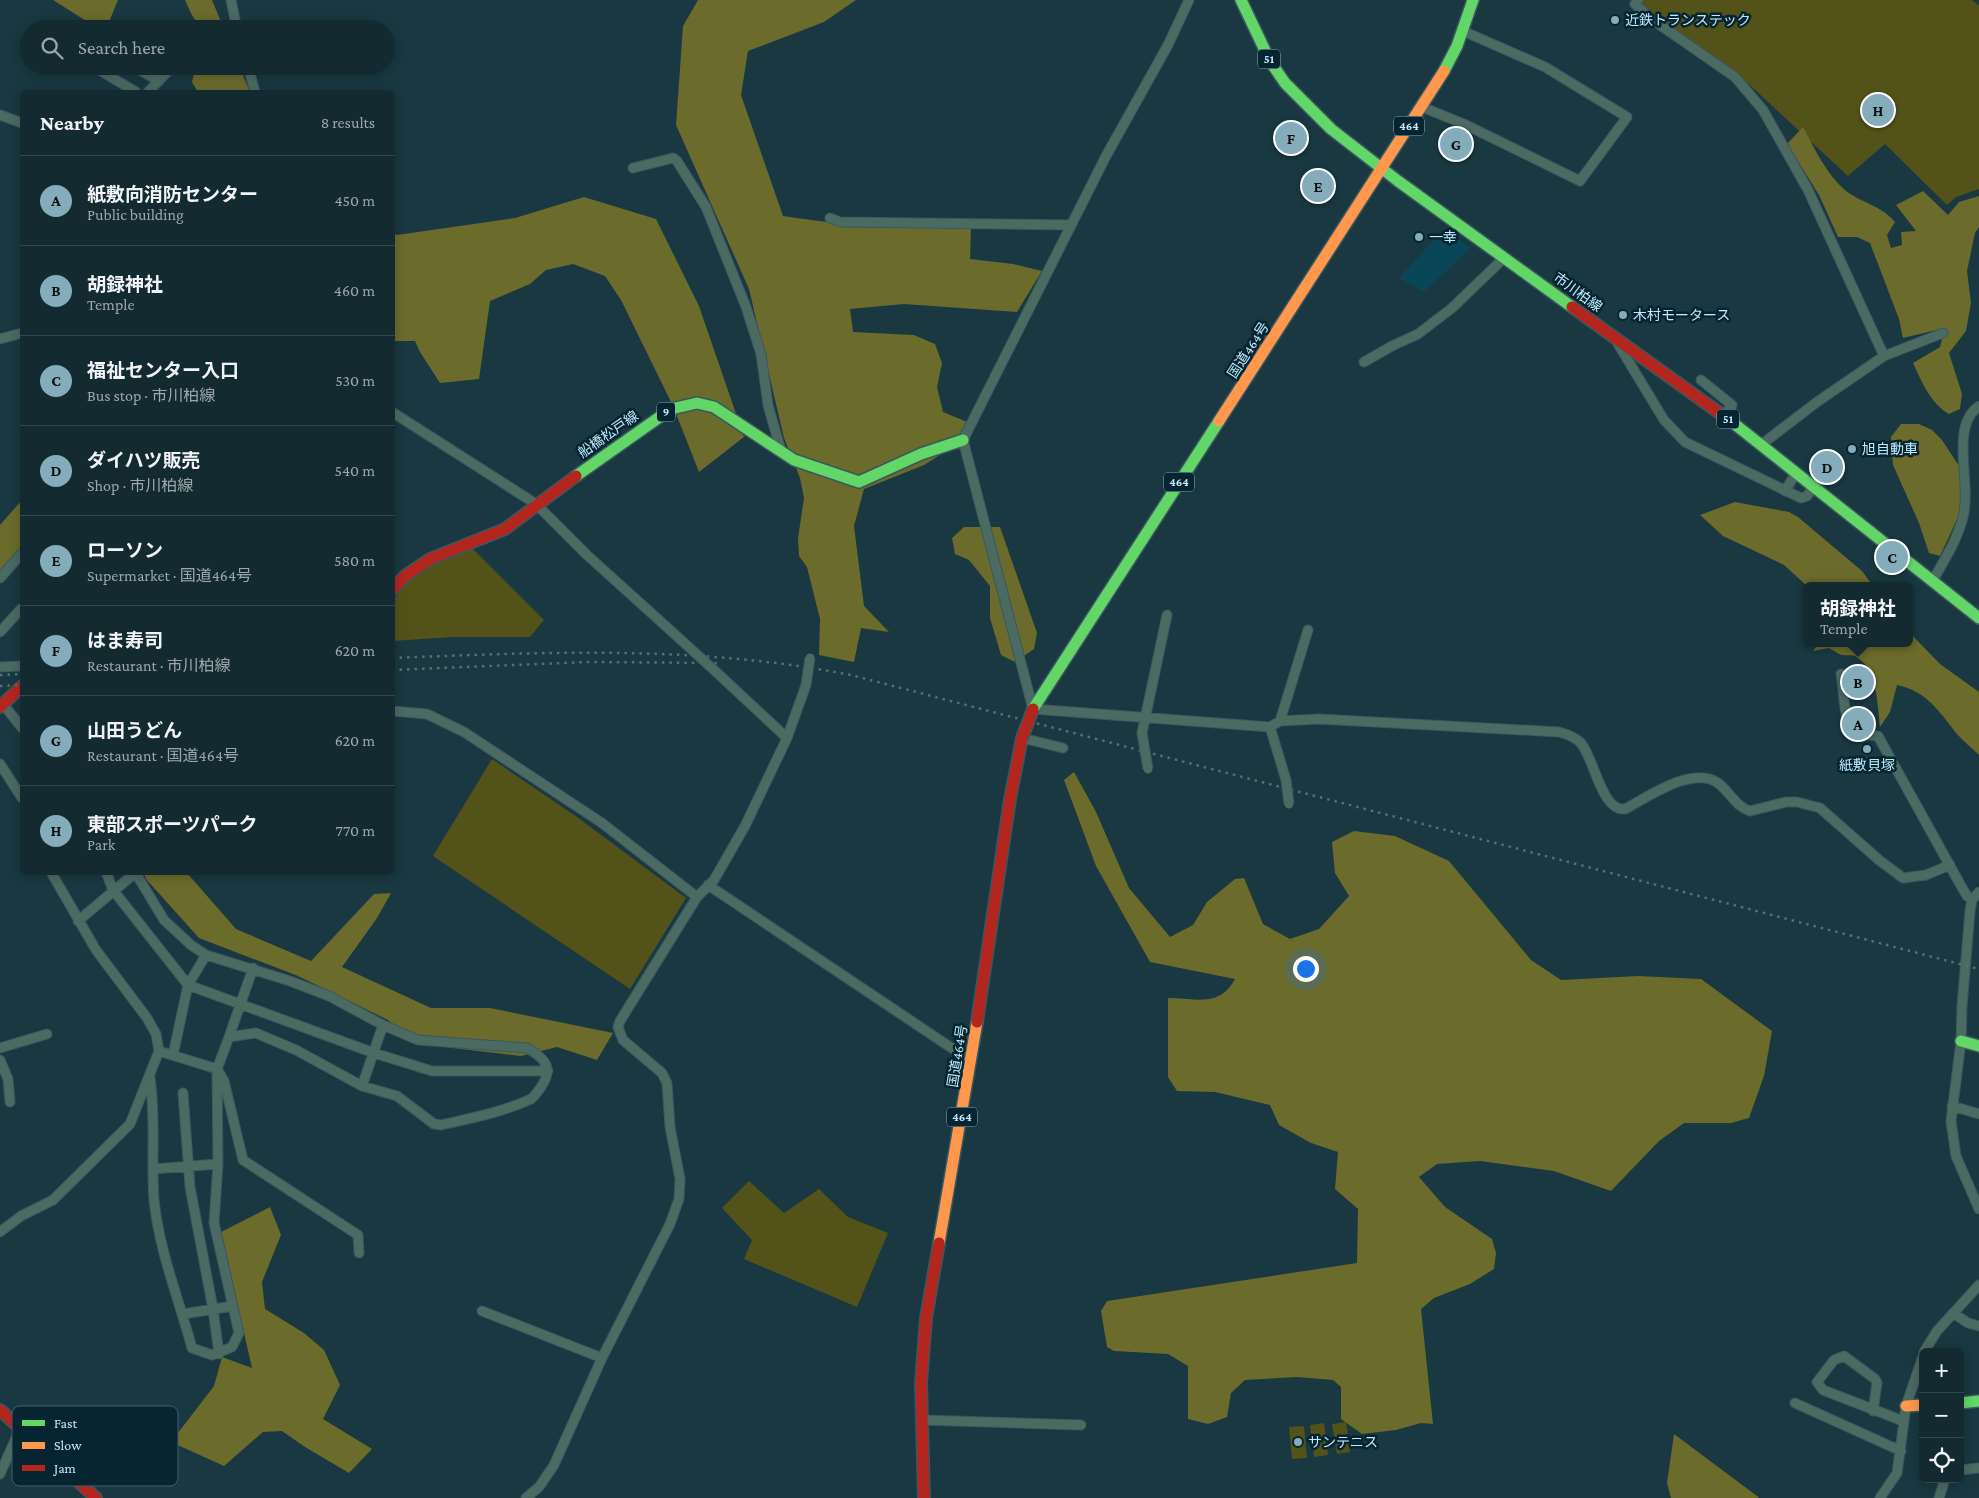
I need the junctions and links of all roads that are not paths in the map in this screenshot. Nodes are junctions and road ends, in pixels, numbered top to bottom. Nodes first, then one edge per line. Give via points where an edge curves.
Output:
1 (231, 0) edge
2 (1189, 0) edge
3 (1241, 0) edge
4 (1473, 0) edge
5 (1638, 0) edge
6 (235, 20) edge
7 (1462, 31) junction
8 (108, 75) edge
9 (149, 75) edge
10 (165, 75) edge
11 (250, 75) edge
12 (159, 81) junction
13 (133, 90) edge
14 (150, 90) edge
15 (254, 90) edge
16 (1422, 107) junction
17 (0, 115) edge
18 (20, 123) edge
19 (633, 168) dead end
20 (1381, 168) junction
21 (830, 218) dead end
22 (1071, 225) junction
23 (1504, 258) junction
24 (20, 334) edge
25 (1610, 334) junction
26 (1943, 334) dead end
27 (0, 339) edge
28 (1884, 356) junction
29 (1364, 362) dead end
30 (1700, 380) dead end
31 (1979, 406) edge
32 (395, 414) edge
33 (1724, 416) junction
34 (963, 440) junction
35 (1762, 444) junction
36 (781, 452) junction
37 (1793, 478) dead end
38 (1815, 485) junction
39 (1785, 491) junction
40 (536, 504) junction
41 (20, 555) edge
42 (0, 578) edge
43 (1933, 580) junction
44 (395, 587) edge
45 (20, 610) edge
46 (1167, 615) dead end
47 (1979, 618) edge
48 (1308, 630) dead end
49 (0, 632) edge
50 (810, 658) dead end
51 (20, 666) edge
52 (0, 667) edge
53 (1841, 674) dead end
54 (20, 688) edge
55 (1, 705) edge
56 (1033, 709) junction
57 (395, 711) edge
58 (1145, 719) junction
59 (1280, 721) junction
60 (20, 726) edge
61 (1270, 728) junction
62 (787, 738) junction
63 (1022, 738) junction
64 (1063, 748) dead end
65 (0, 764) edge
66 (1148, 769) dead end
67 (20, 795) edge
68 (1289, 804) dead end
69 (1950, 865) junction
70 (53, 875) edge
71 (107, 875) edge
72 (132, 875) edge
73 (136, 875) edge
74 (708, 885) junction
75 (113, 890) junction
76 (1979, 892) edge
77 (697, 896) junction
78 (1972, 900) junction
79 (1975, 912) edge
80 (78, 921) junction
81 (206, 954) junction
82 (253, 968) junction
83 (188, 986) junction
84 (240, 1004) junction
85 (383, 1025) junction
86 (47, 1034) dead end
87 (229, 1037) junction
88 (1961, 1041) junction
89 (1979, 1046) edge
90 (0, 1048) edge
91 (159, 1051) junction
92 (374, 1053) junction
93 (174, 1055) junction
94 (0, 1060) edge
95 (971, 1061) junction
96 (217, 1069) junction
97 (548, 1071) junction
98 (150, 1078) junction
99 (362, 1086) junction
100 (183, 1093) dead end
101 (10, 1102) dead end
102 (1952, 1106) junction
103 (1979, 1114) edge
104 (218, 1164) junction
105 (188, 1166) junction
106 (154, 1169) junction
107 (1976, 1191) edge
108 (1979, 1209) edge
109 (0, 1232) edge
110 (359, 1253) dead end
111 (1979, 1285) edge
112 (233, 1306) junction
113 (213, 1309) junction
114 (482, 1311) dead end
115 (1954, 1313) junction
116 (183, 1314) junction
117 (1979, 1326) edge
118 (1926, 1348) edge
119 (219, 1354) junction
120 (602, 1358) junction
121 (1919, 1368) edge
122 (1979, 1393) edge
123 (1964, 1394) edge
124 (1919, 1398) edge
125 (1979, 1401) edge
126 (1907, 1402) junction
127 (1795, 1403) dead end
128 (1964, 1403) edge
129 (1919, 1404) edge
130 (0, 1410) edge
131 (1873, 1411) junction
132 (922, 1420) junction
133 (12, 1421) edge
134 (1903, 1421) junction
135 (1081, 1425) dead end
136 (12, 1446) edge
137 (1901, 1451) junction
138 (1979, 1468) edge
139 (1964, 1470) edge
140 (0, 1474) edge
141 (1944, 1483) edge
142 (83, 1486) edge
143 (96, 1498) edge
144 (526, 1498) edge
145 (924, 1498) edge
146 (1880, 1498) edge
147 (1939, 1498) edge

1 - 6 street
2 - 22 street
3 - 20 main road, 市川柏線 / 51 via 1270,61 1286,83 1331,129
4 - 7 main road, 国道464号 / 464
5 - 28 street via 1635,4 1650,18 1735,77 1763,110 1808,190
7 - 16 main road, 国道464号 / 464 via 1449,63
7 - 16 street via 1545,67 1627,117 1580,181 1473,128
8 - 13 street
9 - 12 street
10 - 12 street
11 - 15 street
12 - 14 street
16 - 20 main road, 国道464号 / 464
17 - 18 street
19 - 36 street via 672,158 706,206 761,354 768,405
20 - 23 main road, 市川柏線 / 51
20 - 56 main road, 国道464号 / 464
21 - 22 street via 840,222
22 - 34 street
23 - 25 main road, 市川柏線 / 51
23 - 29 street via 1452,308 1418,334
24 - 27 street
25 - 33 main road, 市川柏線 / 51
25 - 39 street via 1664,420 1681,439
26 - 28 street
28 - 35 street
30 - 33 street via 1732,405
31 - 43 street via 1962,433 1967,495 1963,517 1952,547
32 - 40 street
33 - 35 main road, 市川柏線 / 51
34 - 36 main road, 船橋松戸線 / 9 via 921,454 859,482 794,460
34 - 56 street
35 - 38 main road, 市川柏線 / 51
36 - 40 main road, 船橋松戸線 / 9 via 714,407 696,401 685,403 671,409
37 - 39 street
38 - 39 street via 1804,498
38 - 43 main road, 市川柏線 / 51
40 - 44 main road, 船橋松戸線 / 9 via 505,529 430,559
40 - 62 street, bridge via 587,555
41 - 42 street
43 - 47 main road, 市川柏線 / 51
45 - 49 street
46 - 58 street
48 - 59 street
50 - 62 street, bridge via 806,685
51 - 52 street
53 - 69 street via 1851,728 1861,735 1878,736
54 - 55 main road
55 - 60 street
56 - 58 street
56 - 63 main road, 464, bridge
57 - 77 street via 427,714 472,737 602,823
58 - 61 street
58 - 66 street, bridge via 1142,733
59 - 61 street
59 - 69 street via 1372,720 1559,732 1571,735 1588,753 1606,796 1619,810 1680,781 1702,778 1718,784 1750,811 1786,802 1820,808 1903,878 1926,875
61 - 68 street, bridge via 1286,780
62 - 74 street via 745,826
63 - 64 street
63 - 95 main road, 国道464号 / 464 via 1014,771
65 - 67 street
69 - 78 street
70 - 80 street
71 - 75 street
72 - 75 street
73 - 81 street via 164,920
74 - 77 street
74 - 95 street
75 - 80 street
75 - 83 street
76 - 78 street
77 - 120 street via 618,1027 623,1040 665,1077 680,1187 670,1224
78 - 79 street
79 - 88 street via 1962,1006
80 - 91 street via 147,1018 156,1034
81 - 82 street
81 - 83 street
82 - 84 street
82 - 85 street via 329,996
83 - 84 street
83 - 93 street
84 - 87 street
84 - 92 street
85 - 92 street
85 - 97 street via 418,1040 527,1048 542,1057
86 - 90 street
87 - 96 street
87 - 99 street via 256,1032
88 - 89 main road
88 - 102 street
91 - 93 street
91 - 98 street
92 - 97 street via 432,1071
92 - 99 street
93 - 96 street
94 - 101 street via 8,1078
95 - 132 main road, 国道464号 / 464 via 922,1346
96 - 104 street
96 - 110 street via 224,1082 243,1160 358,1234
97 - 99 street via 547,1078 533,1098 484,1115 441,1125 434,1124 397,1096
98 - 106 street
98 - 109 street via 130,1124 110,1145 53,1200 21,1216
100 - 105 street
102 - 103 street
102 - 107 street via 1956,1156
104 - 105 street
104 - 112 street via 214,1223
105 - 106 street
105 - 113 street
106 - 116 street via 154,1201 162,1242
107 - 108 street
111 - 115 street
112 - 113 street
112 - 119 street via 239,1333 232,1347
113 - 116 street
113 - 119 street
114 - 120 street
115 - 117 street
115 - 118 street via 1932,1336
116 - 119 street via 192,1348
120 - 144 street via 554,1465 539,1487
121 - 126 street
122 - 123 main road
124 - 126 main road
125 - 128 main road
126 - 129 main road
126 - 134 street
127 - 137 street
130 - 133 main road
131 - 131 street via 1823,1390 1817,1382 1834,1360 1844,1356 1875,1379
131 - 134 street
132 - 135 street
132 - 145 main road, 国道464号 / 464
134 - 137 street
136 - 140 street
137 - 146 street via 1897,1474
138 - 139 street
141 - 147 street
142 - 143 main road

